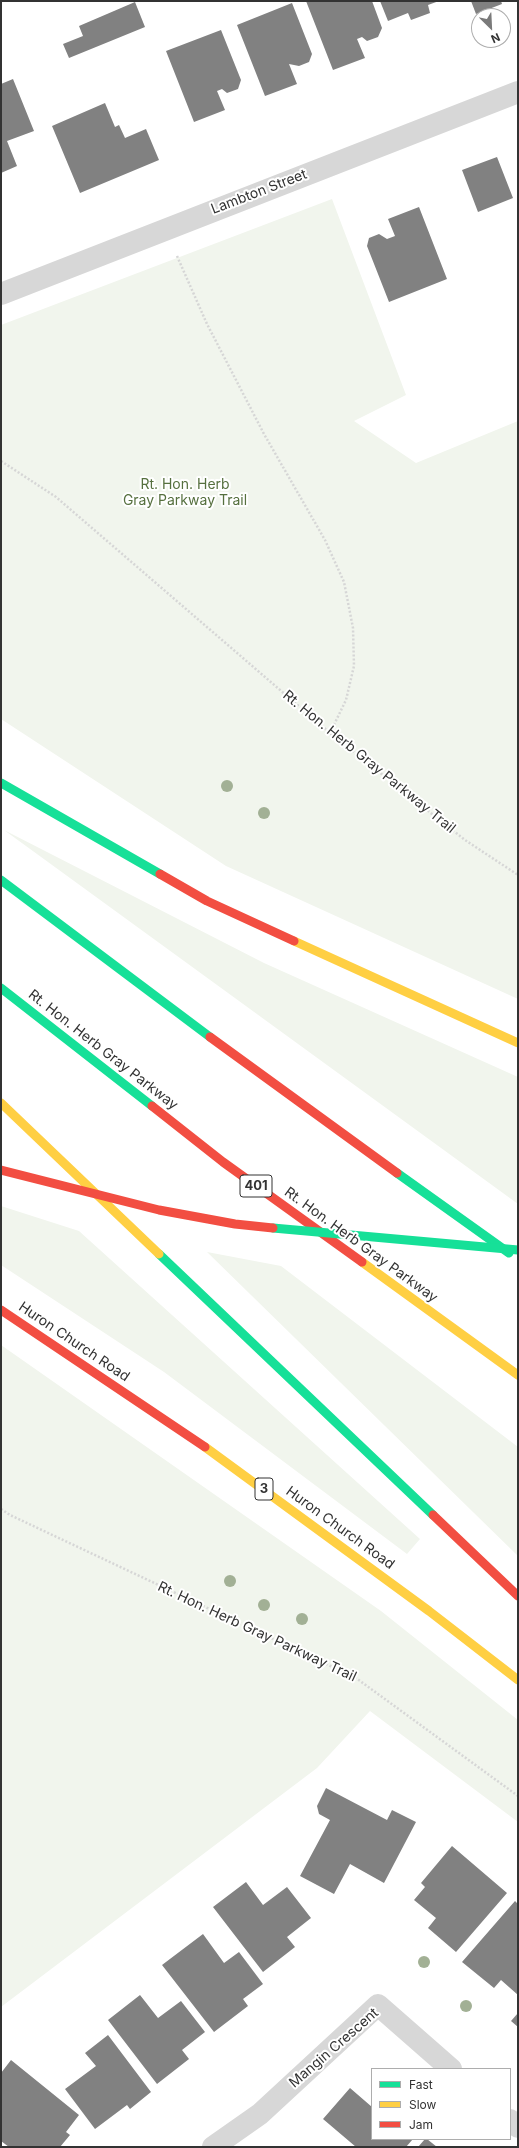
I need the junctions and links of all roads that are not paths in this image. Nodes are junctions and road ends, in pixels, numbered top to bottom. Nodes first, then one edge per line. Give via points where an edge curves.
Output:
1 (518, 92) edge
2 (1, 294) edge
3 (1, 783) edge
4 (1, 880) edge
5 (1, 988) edge
6 (518, 1043) edge
7 (1, 1103) edge
8 (1, 1170) edge
9 (518, 1250) edge
10 (518, 1260) edge
11 (1, 1310) edge
12 (518, 1375) edge
13 (518, 1596) edge
14 (518, 1680) edge
15 (451, 2068) edge
16 (213, 2147) edge

1 - 2 street, Lambton Street
3 - 6 main road via 207,901
4 - 10 main road via 297,1102
5 - 12 main road, Rt. Hon. Herb Gray Parkway / 401 via 222,1162
7 - 13 main road
8 - 9 main road, bridge via 159,1210 235,1224
11 - 14 main road, Huron Church Road / 3 via 208,1449 423,1606
15 - 16 street, Mangin Crescent via 378,2005 260,2114

